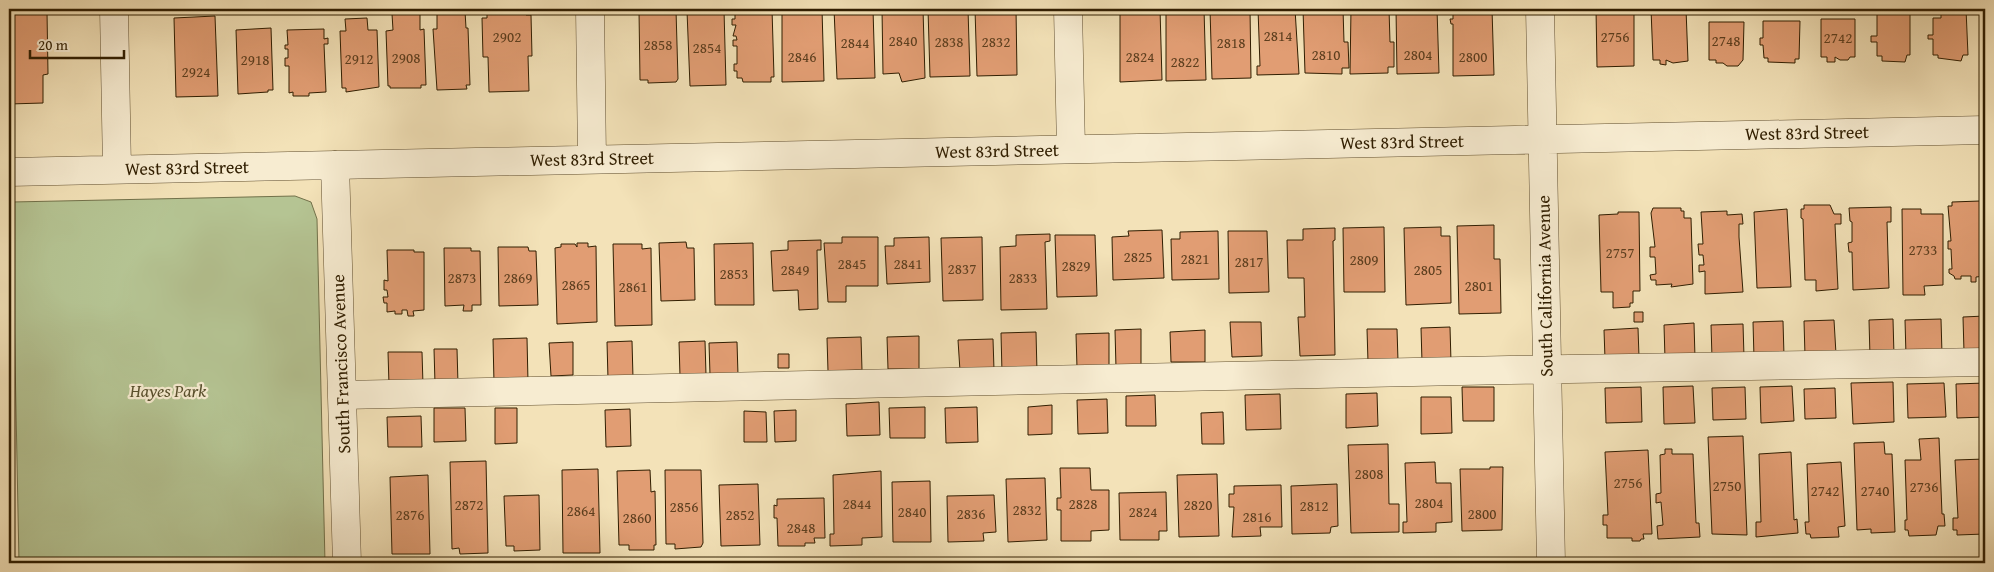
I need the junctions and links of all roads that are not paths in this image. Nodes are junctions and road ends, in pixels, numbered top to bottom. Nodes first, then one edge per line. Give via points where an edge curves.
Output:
1 (114, 9) edge
2 (590, 9) edge
3 (1068, 9) edge
4 (1540, 9) edge
5 (1985, 130) edge
6 (1542, 139) junction
7 (1071, 149) junction
8 (592, 159) junction
9 (335, 165) junction
10 (117, 169) junction
11 (9, 172) edge
12 (1985, 362) edge
13 (1547, 369) junction
14 (342, 395) junction
15 (347, 563) edge
16 (1551, 563) edge

1 - 10 street
2 - 8 street
3 - 7 street
4 - 6 street, South California Avenue
5 - 6 street, West 83rd Street
6 - 7 street, West 83rd Street
6 - 13 street, South California Avenue
7 - 8 street, West 83rd Street
8 - 9 street, West 83rd Street
9 - 10 street, West 83rd Street
9 - 14 street, South Francisco Avenue
10 - 11 street, West 83rd Street
12 - 13 street
13 - 14 street
13 - 16 street, South California Avenue
14 - 15 street, South Francisco Avenue

